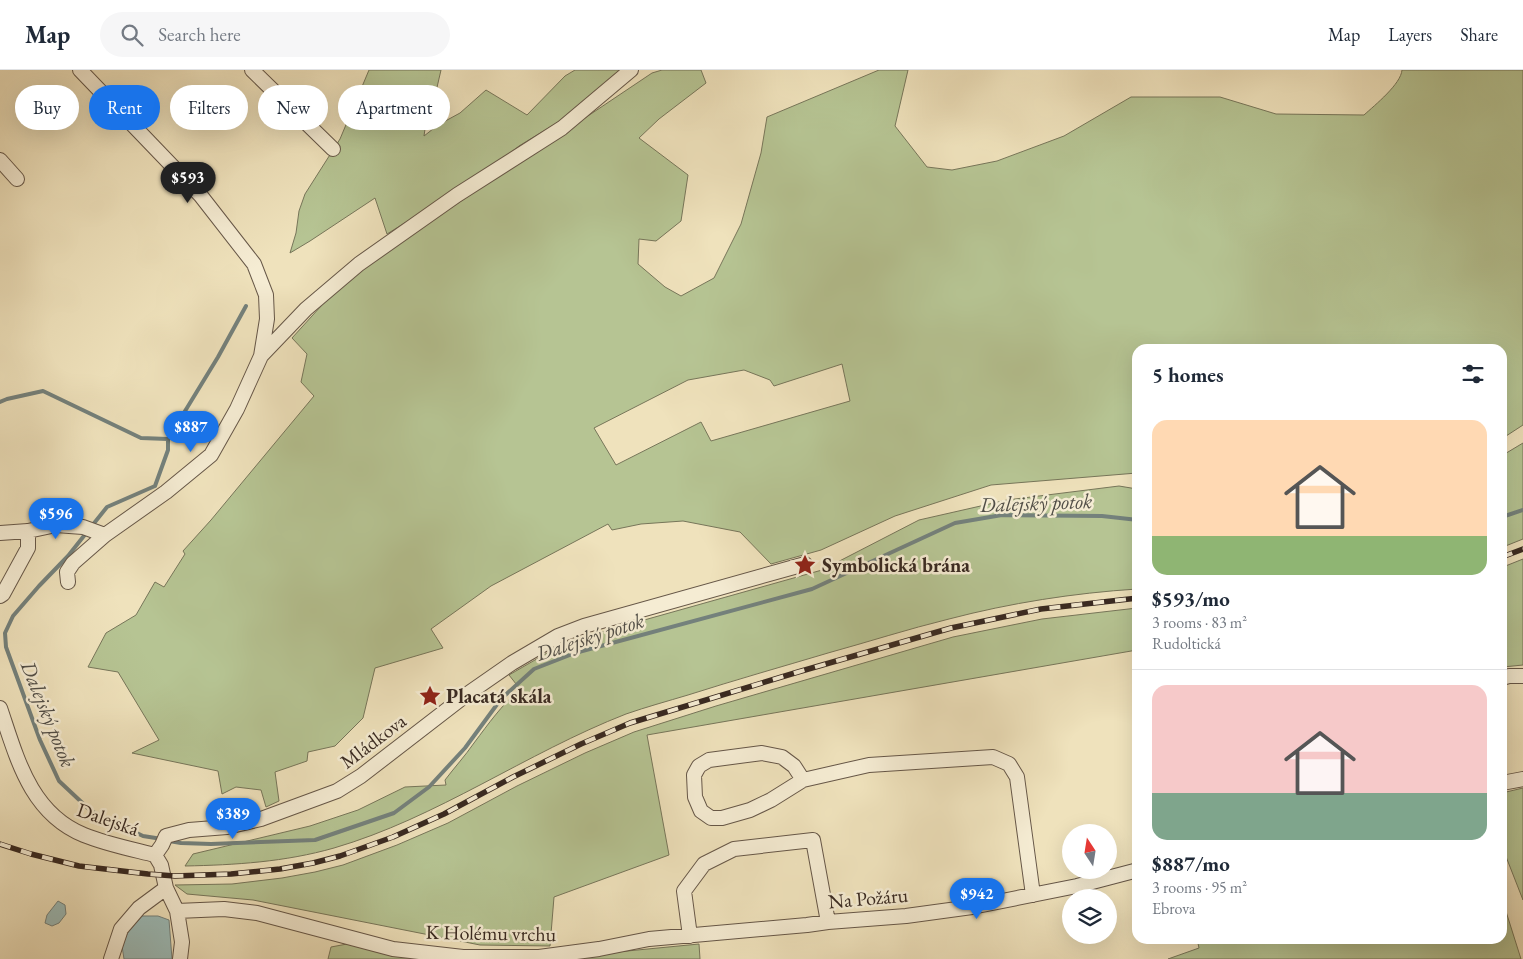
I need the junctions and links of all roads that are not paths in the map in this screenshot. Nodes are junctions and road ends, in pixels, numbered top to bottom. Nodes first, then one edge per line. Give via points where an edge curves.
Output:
1 (80, 70) edge
2 (252, 70) edge
3 (631, 70) edge
4 (333, 149) dead end
5 (0, 160) edge
6 (17, 178) dead end
7 (262, 356) junction
8 (28, 531) junction
9 (0, 533) edge
10 (101, 533) junction
11 (805, 564) dead end
12 (68, 582) dead end
13 (0, 596) edge
14 (1523, 676) edge
15 (1507, 677) edge
16 (0, 708) edge
17 (802, 780) junction
18 (1523, 780) edge
19 (1507, 782) edge
20 (161, 845) junction
21 (1132, 870) edge
22 (166, 888) junction
23 (1033, 895) junction
24 (177, 911) junction
25 (828, 922) junction
26 (807, 925) joint
27 (690, 936) junction
28 (111, 959) edge
29 (180, 959) edge

1 - 7 street via 201,196 254,264 266,295 267,319
2 - 4 street
3 - 7 street via 562,128 457,195 359,264 306,308
5 - 6 street
7 - 10 street via 237,409 210,455 166,492
8 - 9 street
8 - 10 street via 56,526 83,527
8 - 13 street via 28,548
10 - 12 street via 73,563 67,572
11 - 20 street, Mládkova via 593,623 558,636 489,678 361,776 337,790 261,819 227,827 189,830
14 - 15 street
16 - 20 street, Dalejská via 19,766 43,806 63,824 84,835
17 - 17 street via 750,810 711,818 701,811 694,775 699,766 709,760 762,753 782,757 794,766
17 - 23 street via 869,765 993,757 1009,764 1017,777
18 - 19 street
20 - 22 street
21 - 23 street, Na Požáru
22 - 24 street
22 - 28 street via 139,908 120,929
23 - 25 street, Na Požáru via 906,916
24 - 27 street, K Holému vrchu via 224,909 257,913 392,949 463,956 539,957 649,939
24 - 29 street via 182,942
25 - 26 street, Na Požáru
25 - 27 street via 813,840 734,849 704,864 684,891
26 - 27 street, K Holému vrchu

